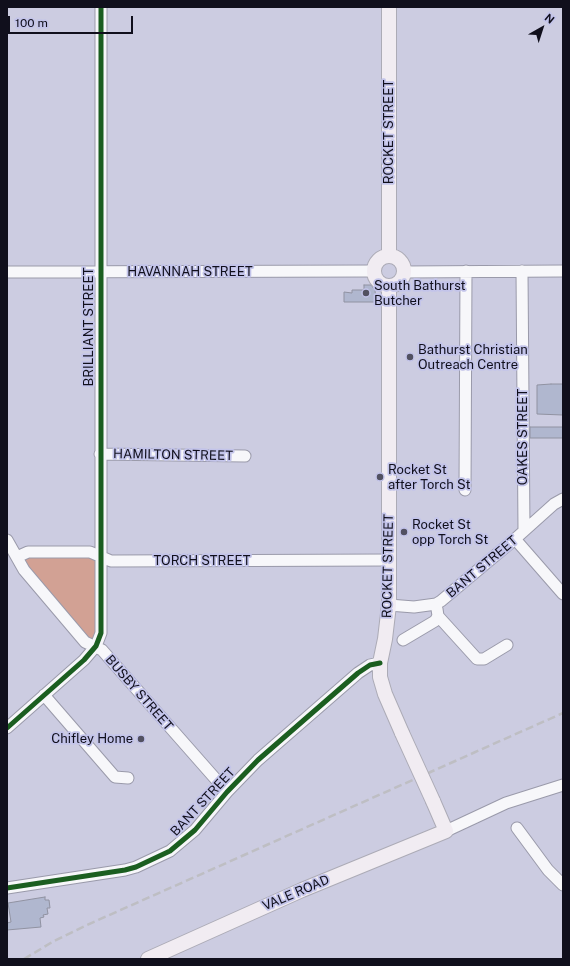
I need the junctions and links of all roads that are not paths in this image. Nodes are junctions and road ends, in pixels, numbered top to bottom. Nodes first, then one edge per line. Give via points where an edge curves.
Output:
1 (101, 7) edge
2 (389, 7) edge
3 (390, 256) junction
4 (466, 271) junction
5 (522, 271) junction
6 (563, 271) edge
7 (7, 272) edge
8 (100, 272) junction
9 (374, 272) junction
10 (404, 272) junction
11 (389, 287) junction
12 (100, 454) junction
13 (245, 456) dead end
14 (465, 490) dead end
15 (563, 499) edge
16 (524, 531) junction
17 (515, 539) junction
18 (7, 540) edge
19 (17, 557) junction
20 (100, 557) junction
21 (389, 560) junction
22 (563, 594) edge
23 (436, 604) junction
24 (389, 605) junction
25 (438, 616) junction
26 (403, 640) dead end
27 (507, 645) dead end
28 (96, 646) junction
29 (380, 663) junction
30 (44, 695) junction
31 (7, 728) edge
32 (128, 778) dead end
33 (563, 785) edge
34 (227, 792) junction
35 (517, 828) dead end
36 (446, 831) junction
37 (563, 885) edge
38 (7, 888) edge
39 (148, 959) edge

1 - 8 street, BRILLIANT STREET
2 - 3 main road, ROCKET STREET
3 - 9 main road via 380,259
3 - 10 main road via 402,263
4 - 5 street
4 - 10 street
4 - 14 street
5 - 6 street
5 - 16 street, OAKES STREET
7 - 8 street, HAVANNAH STREET
8 - 9 street, HAVANNAH STREET
8 - 12 street, BRILLIANT STREET
9 - 11 main road via 377,280
10 - 11 main road via 401,281
11 - 21 main road, ROCKET STREET
12 - 13 street, HAMILTON STREET
12 - 20 street, BRILLIANT STREET
15 - 16 street, BANT STREET
16 - 17 street, BANT STREET
17 - 22 street
17 - 23 street, BANT STREET
18 - 19 street, BUSBY STREET
19 - 20 street, TORCH STREET via 28,552 90,552
19 - 28 street, BUSBY STREET via 24,570 85,642
20 - 21 street, TORCH STREET via 111,561
20 - 28 street, BRILLIANT STREET via 101,626
21 - 24 main road, ROCKET STREET
23 - 24 street, BANT STREET via 414,607
23 - 25 street
24 - 29 main road, ROCKET STREET
25 - 26 street via 435,621
25 - 27 street via 478,659 484,659
28 - 30 street
28 - 34 street, BUSBY STREET
29 - 34 street, BANT STREET via 370,665 358,673 258,760
29 - 36 main road, ROCKET STREET, bridge via 380,677 385,694
30 - 31 street
30 - 32 street via 115,777
33 - 36 street via 506,803
34 - 38 street, BANT STREET via 195,830 156,859 125,870
35 - 37 street via 548,870
36 - 39 main road, VALE ROAD via 302,890

